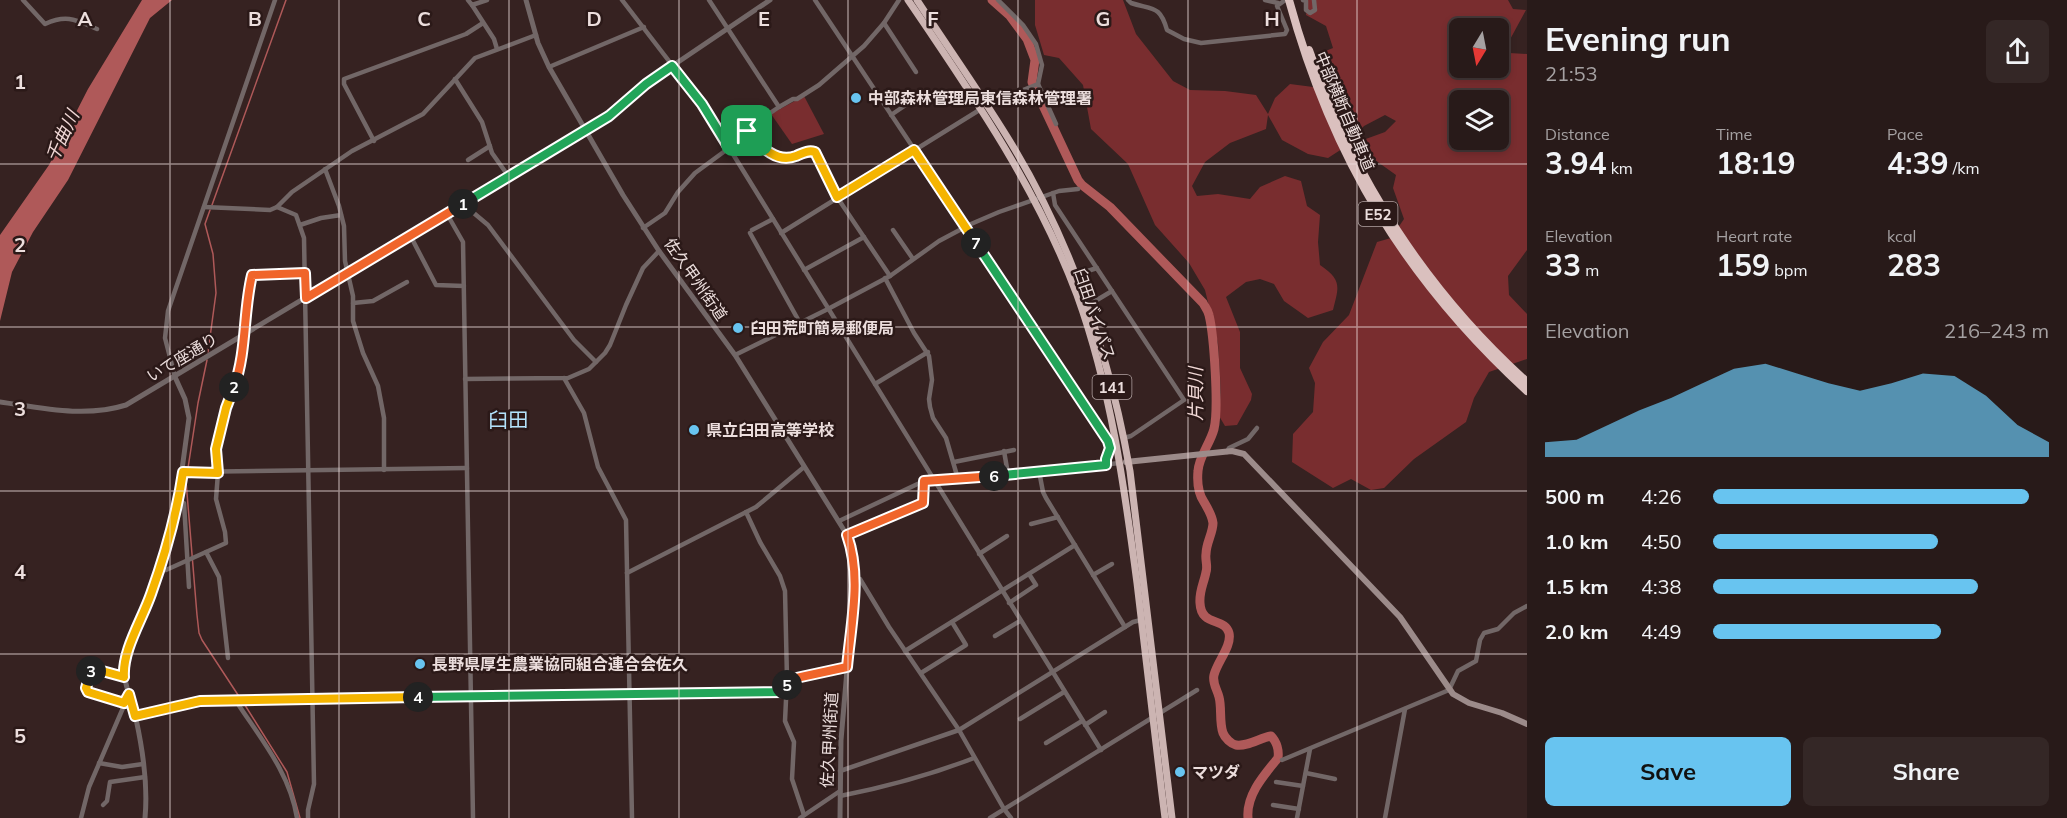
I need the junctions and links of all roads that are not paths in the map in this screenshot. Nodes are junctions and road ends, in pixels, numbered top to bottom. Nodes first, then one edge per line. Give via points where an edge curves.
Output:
1 (23, 0) edge
2 (274, 0) edge
3 (487, 0) edge
4 (526, 0) edge
5 (622, 0) edge
6 (709, 0) edge
7 (770, 0) edge
8 (815, 0) edge
9 (899, 0) edge
10 (908, 0) edge
11 (917, 0) edge
12 (998, 0) edge
13 (1128, 0) edge
14 (1265, 0) edge
15 (1289, 0) edge
16 (1294, 0) edge
17 (1304, 0) edge
18 (1314, 0) edge
19 (1284, 1) edge
20 (470, 3) edge
21 (1278, 3) junction
22 (483, 23) junction
23 (884, 23) junction
24 (644, 27) junction
25 (728, 28) junction
26 (97, 29) dead end
27 (536, 35) junction
28 (497, 49) junction
29 (853, 56) junction
30 (672, 66) junction
31 (549, 67) junction
32 (916, 72) dead end
33 (455, 79) junction
34 (1038, 84) junction
35 (919, 96) dead end
36 (779, 106) junction
37 (984, 107) junction
38 (891, 115) junction
39 (1056, 124) dead end
40 (586, 130) junction
41 (747, 131) junction
42 (374, 141) junction
43 (489, 146) junction
44 (729, 148) junction
45 (914, 150) junction
46 (468, 160) dead end
47 (325, 169) junction
48 (508, 177) junction
49 (1078, 189) dead end
50 (1053, 193) junction
51 (837, 197) junction
52 (1038, 199) junction
53 (463, 204) junction
54 (204, 207) junction
55 (278, 207) junction
56 (447, 214) junction
57 (341, 215) junction
58 (773, 219) junction
59 (300, 225) junction
60 (643, 228) junction
61 (965, 228) junction
62 (893, 230) dead end
63 (781, 233) junction
64 (411, 235) junction
65 (864, 237) junction
66 (659, 251) junction
67 (913, 259) junction
68 (1097, 268) junction
69 (804, 270) junction
70 (305, 273) junction
71 (347, 274) junction
72 (1076, 275) junction
73 (887, 277) junction
74 (407, 282) dead end
75 (464, 286) junction
76 (1112, 291) junction
77 (306, 298) junction
78 (353, 303) junction
79 (1087, 306) junction
80 (828, 309) junction
81 (800, 323) junction
82 (245, 335) junction
83 (927, 352) junction
84 (735, 356) junction
85 (596, 362) junction
86 (175, 376) junction
87 (564, 378) junction
88 (465, 379) junction
89 (1527, 382) edge
90 (875, 384) junction
91 (1527, 391) edge
92 (0, 402) edge
93 (1257, 428) dead end
94 (1124, 438) junction
95 (1014, 450) dead end
96 (1004, 451) junction
97 (1227, 452) junction
98 (954, 462) junction
99 (1124, 463) junction
100 (1106, 465) junction
101 (804, 466) junction
102 (467, 468) junction
103 (384, 470) junction
104 (309, 471) junction
105 (1039, 471) junction
106 (186, 473) junction
107 (218, 473) junction
108 (1008, 474) junction
109 (958, 479) junction
110 (934, 480) junction
111 (924, 481) junction
112 (178, 499) junction
113 (746, 512) junction
114 (1058, 517) junction
115 (839, 521) junction
116 (1031, 524) dead end
117 (847, 535) junction
118 (1007, 536) dead end
119 (1075, 545) junction
120 (206, 552) junction
121 (979, 554) junction
122 (191, 558) junction
123 (1112, 564) dead end
124 (158, 570) junction
125 (627, 573) junction
126 (1029, 574) junction
127 (1093, 575) junction
128 (855, 577) junction
129 (189, 587) dead end
130 (1002, 591) junction
131 (1009, 603) junction
132 (1527, 606) edge
133 (1141, 620) junction
134 (1020, 621) junction
135 (952, 622) junction
136 (1125, 627) junction
137 (995, 636) dead end
138 (905, 651) junction
139 (228, 658) dead end
140 (847, 667) junction
141 (1052, 672) junction
142 (921, 673) junction
143 (124, 677) junction
144 (787, 680) junction
145 (1197, 690) dead end
146 (1449, 690) junction
147 (786, 692) junction
148 (1064, 692) junction
149 (129, 694) junction
150 (629, 694) junction
151 (471, 697) junction
152 (313, 699) junction
153 (240, 701) junction
154 (124, 703) junction
155 (1405, 709) junction
156 (1105, 712) dead end
157 (1160, 713) junction
158 (135, 716) junction
159 (1152, 718) junction
160 (1020, 719) dead end
161 (1084, 723) junction
162 (1527, 724) edge
163 (959, 730) junction
164 (1046, 743) dead end
165 (1310, 749) junction
166 (1101, 750) junction
167 (974, 758) junction
168 (1282, 760) dead end
169 (99, 763) junction
170 (143, 764) junction
171 (840, 771) junction
172 (1306, 773) junction
173 (145, 777) junction
174 (1335, 779) dead end
175 (1276, 782) dead end
176 (1303, 786) junction
177 (840, 793) junction
178 (104, 804) dead end
179 (1273, 805) dead end
180 (1004, 809) junction
181 (1299, 809) junction
182 (802, 817) edge
183 (81, 818) edge
184 (146, 818) edge
185 (297, 818) edge
186 (308, 818) edge
187 (473, 818) edge
188 (632, 818) edge
189 (840, 818) edge
190 (990, 818) edge
191 (1011, 818) edge
192 (1165, 818) edge
193 (1172, 818) edge
194 (1297, 818) edge
195 (1385, 818) edge

1 - 26 street via 45,24 66,18
2 - 54 street
3 - 20 street
4 - 27 street, 佐久甲州街道
5 - 24 street
6 - 25 street
7 - 25 street, いて座通り
8 - 29 street
9 - 23 street
10 - 37 highway, 臼田バイパス / 141
11 - 37 highway, 臼田バイパス / 141
12 - 34 street via 1036,44 1042,65
13 - 21 street via 1159,12 1167,30 1201,43 1285,34
14 - 21 street
15 - 91 highway, 中部横断自動車道 / E52 via 1325,108 1379,215 1449,312
16 - 89 highway, 中部横断自動車道 / E52 via 1331,105 1384,212 1454,308
17 - 18 street via 1310,13 1315,10
19 - 21 street
20 - 22 street
22 - 28 street
22 - 42 street via 466,34 344,79
23 - 29 street
23 - 32 street
24 - 30 street
24 - 31 street
25 - 30 street, いて座通り
25 - 36 street
27 - 28 street
27 - 31 street, 佐久甲州街道
28 - 33 street via 475,58
29 - 36 street via 797,99
29 - 38 street
30 - 40 street, いて座通り via 619,110
30 - 44 street
31 - 40 street, 佐久甲州街道
33 - 42 street via 423,114
33 - 43 street via 482,122
34 - 37 street
34 - 39 street
35 - 38 street
36 - 41 street
37 - 45 street
37 - 52 highway, 臼田バイパス / 141
38 - 45 street
40 - 48 street, いて座通り
40 - 60 street, 佐久甲州街道
41 - 44 street
41 - 51 street via 768,152 781,157 815,152
42 - 47 street
43 - 46 street
43 - 48 street
44 - 58 street
44 - 60 street via 695,173 665,213
45 - 51 street
45 - 61 street
47 - 55 street
47 - 57 street
48 - 53 street, いて座通り
49 - 50 street
50 - 52 street
50 - 68 street via 1055,205
51 - 63 street
51 - 65 street
52 - 61 street
52 - 72 highway, 臼田バイパス / 141 via 1054,223
52 - 99 highway, 臼田バイパス / 141 via 1092,340
53 - 56 street, いて座通り
53 - 85 street via 489,225 574,340
54 - 55 street
54 - 86 street via 166,317 165,338
55 - 59 street via 296,215
56 - 64 street, いて座通り
56 - 75 street via 463,242
57 - 59 street
57 - 71 street
58 - 63 street
58 - 81 street via 751,232
59 - 70 street via 305,243
60 - 66 street, 佐久甲州街道
61 - 67 street
61 - 100 street via 1108,441
62 - 67 street
63 - 69 street
64 - 71 street, いて座通り
64 - 75 street via 436,285
65 - 69 street
65 - 73 street
66 - 84 street, 佐久甲州街道
66 - 85 street via 643,268 610,345
67 - 73 street
68 - 72 street
68 - 76 street
69 - 80 street
70 - 77 street
70 - 82 street via 252,275
71 - 77 street, いて座通り
71 - 78 street
72 - 79 highway, 臼田バイパス / 141
73 - 80 street
73 - 83 street
74 - 78 street via 373,301
75 - 88 street
76 - 79 street
76 - 94 street via 1184,400
77 - 82 street, いて座通り
77 - 104 street
78 - 103 street via 355,329 378,386 384,418
79 - 94 highway, 臼田バイパス / 141
80 - 81 street
80 - 90 street
81 - 84 street
82 - 86 street, いて座通り
82 - 107 street via 238,376 216,449
83 - 90 street
83 - 98 street via 932,367 929,399 933,418 946,438
84 - 101 street, 佐久甲州街道
85 - 87 street via 581,374
86 - 92 street, いて座通り via 117,408 86,412
86 - 106 street via 189,418
87 - 88 street
87 - 125 street via 584,413 598,467 626,520
88 - 102 street
90 - 110 street
93 - 97 street
94 - 99 highway, 臼田バイパス / 141
95 - 96 street
96 - 98 street
96 - 108 street
97 - 99 main road
97 - 146 main road via 1240,453 1250,460 1400,617
98 - 109 street
99 - 100 street
99 - 133 highway, 臼田バイパス / 141
99 - 157 highway, 臼田バイパス / 141
100 - 105 street
101 - 113 street
101 - 115 street, 佐久甲州街道
102 - 103 street
102 - 151 street
103 - 104 street
104 - 107 street
104 - 152 street
105 - 108 street
105 - 114 street via 1043,492
106 - 107 street
106 - 112 street
107 - 120 street via 216,499 227,541
108 - 109 street
109 - 110 street
110 - 111 street
110 - 121 street
111 - 115 street
111 - 117 street via 923,503
112 - 122 street via 184,503
112 - 124 street
113 - 125 street
113 - 144 street via 785,591
114 - 116 street
114 - 119 street
115 - 117 street, 佐久甲州街道
117 - 128 street, 佐久甲州街道
118 - 121 street
119 - 126 street
119 - 127 street
120 - 122 street
120 - 139 street via 219,577
121 - 130 street
122 - 124 street
122 - 129 street
123 - 127 street
124 - 143 street via 125,659
125 - 150 street
126 - 130 street
126 - 131 street via 1036,585
127 - 136 street
128 - 138 street via 860,579
128 - 140 street, 佐久甲州街道
130 - 131 street
130 - 135 street
131 - 134 street
132 - 146 street via 1498,629 1484,633 1476,661 1458,672
133 - 136 street
133 - 159 highway, 臼田バイパス / 141
134 - 137 street
134 - 141 street
135 - 138 street
135 - 142 street via 966,645
136 - 141 street
138 - 142 street
140 - 144 street
140 - 171 street, 佐久甲州街道
141 - 148 street
141 - 163 street
142 - 163 street
143 - 149 street
143 - 154 street via 95,669 86,688
144 - 147 street
145 - 157 street
146 - 155 street
146 - 162 main road via 1461,700
147 - 150 street
147 - 182 street via 785,721 794,742 792,779
148 - 160 street
148 - 161 street
149 - 154 street
149 - 158 street
150 - 151 street
150 - 188 street
151 - 152 street
151 - 187 street
152 - 153 street
152 - 186 street via 314,783
153 - 158 street via 200,701
153 - 185 street via 287,780
154 - 169 street
155 - 165 street
155 - 195 street
156 - 161 street
157 - 159 street
157 - 193 highway, 臼田バイパス / 141
158 - 170 street
159 - 166 street
159 - 192 highway, 臼田バイパス / 141
161 - 164 street
161 - 166 street
163 - 167 street
163 - 171 street
165 - 168 street
165 - 172 street
166 - 180 street
167 - 177 street via 892,785
167 - 180 street
169 - 170 street via 122,767
169 - 183 street
170 - 173 street
171 - 177 street, 佐久甲州街道
172 - 174 street
172 - 176 street
173 - 178 street via 110,782
173 - 184 street
175 - 176 street
176 - 181 street
177 - 182 street
177 - 189 street, 佐久甲州街道
179 - 181 street
180 - 190 street
180 - 191 street
181 - 194 street

